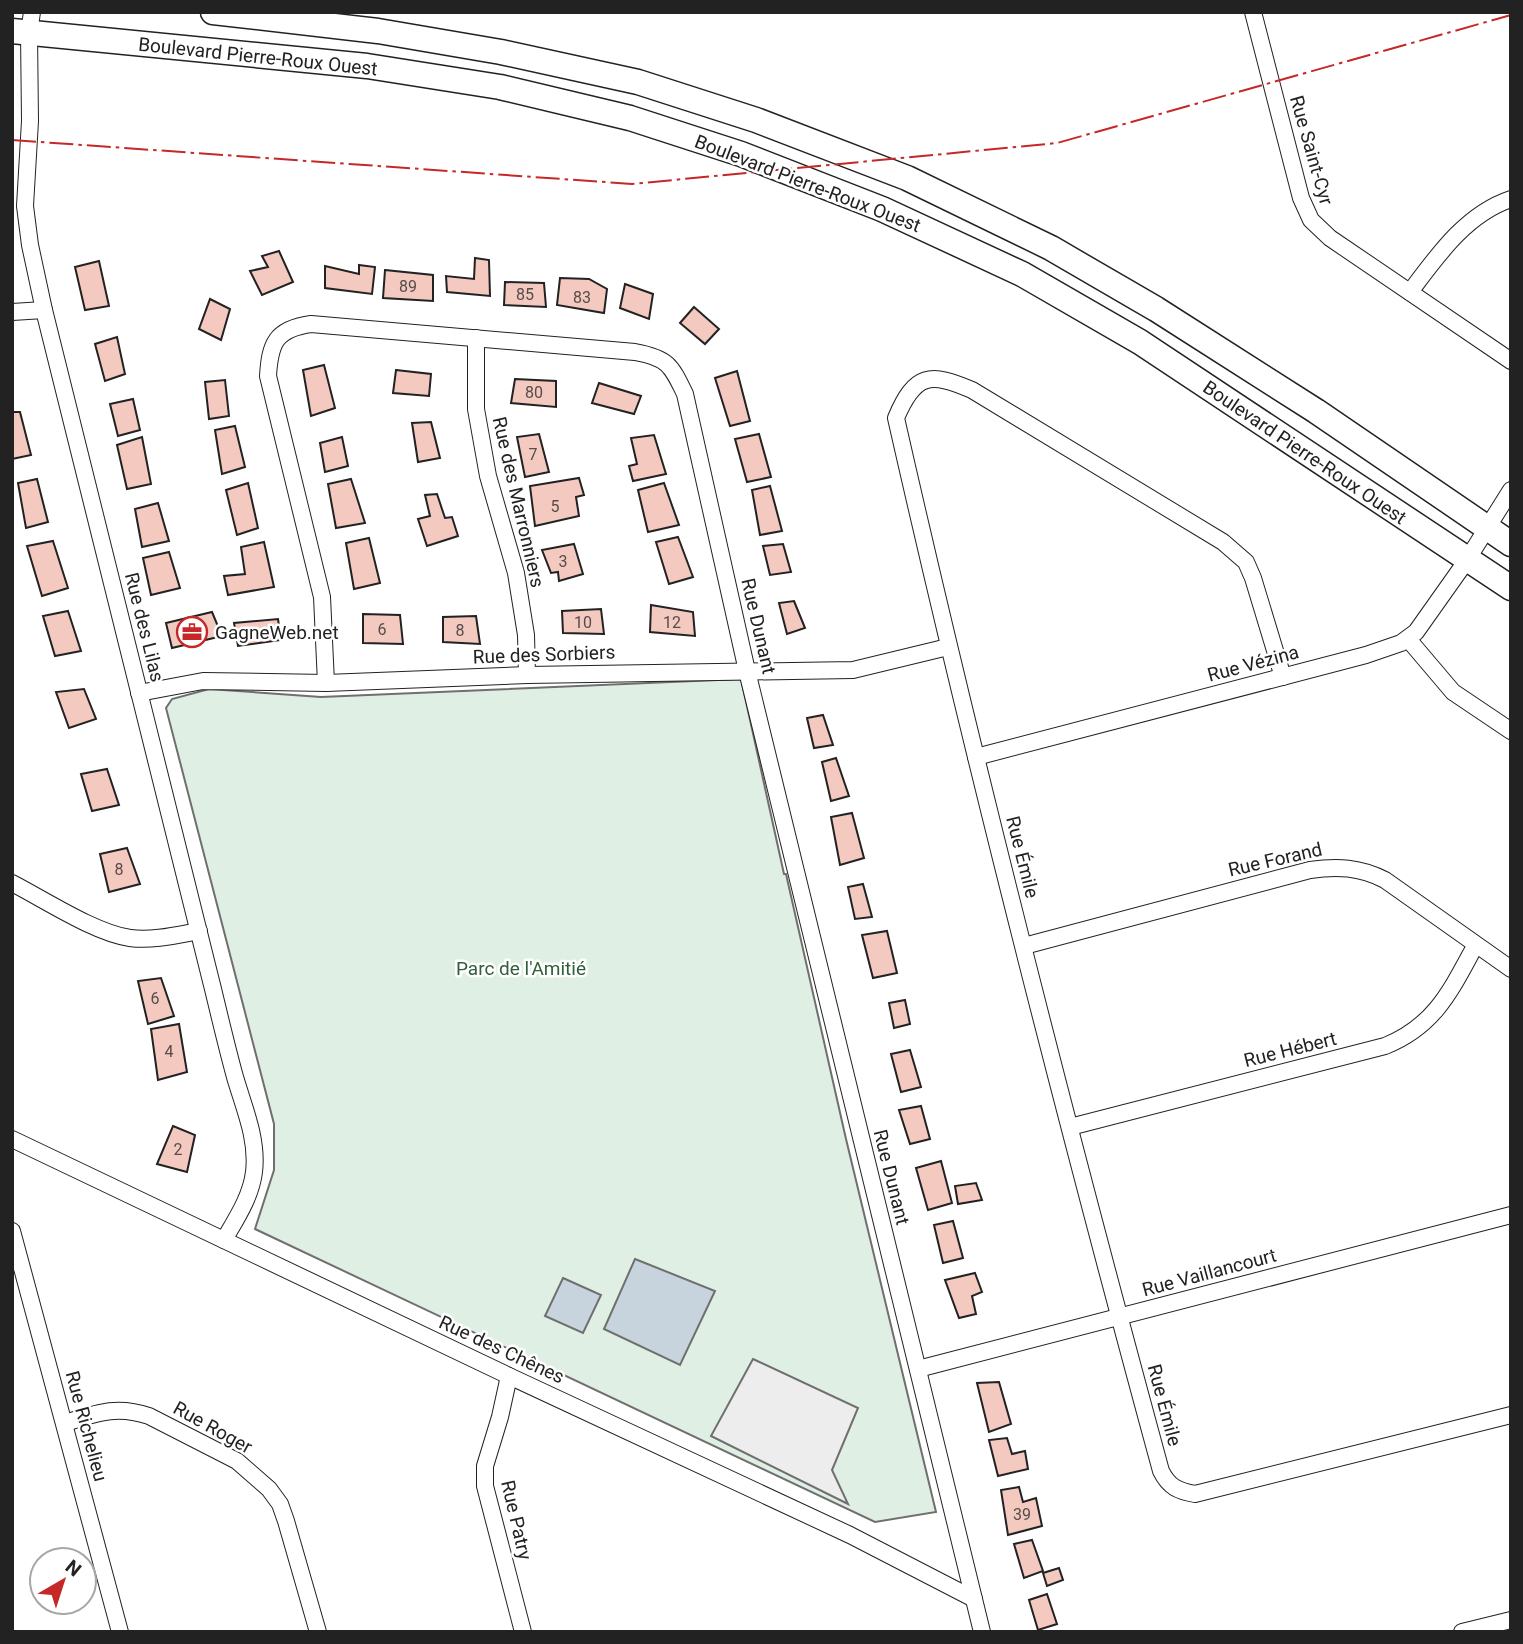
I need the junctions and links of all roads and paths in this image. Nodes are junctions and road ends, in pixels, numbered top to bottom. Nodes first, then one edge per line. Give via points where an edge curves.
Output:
1 (213, 12) edge
2 (1253, 12) edge
3 (25, 25) edge
4 (1511, 199) edge
5 (1410, 292) junction
6 (44, 310) junction
7 (12, 312) edge
8 (476, 338) junction
9 (1511, 361) edge
10 (1511, 490) edge
11 (1487, 529) junction
12 (1511, 544) edge
13 (1467, 559) junction
14 (1511, 588) edge
15 (1408, 639) junction
16 (948, 647) junction
17 (747, 671) junction
18 (527, 675) junction
19 (1283, 677) junction
20 (326, 683) junction
21 (139, 693) junction
22 (1511, 731) edge
23 (976, 757) junction
24 (12, 883) edge
25 (200, 931) junction
26 (1024, 946) junction
27 (1475, 946) junction
28 (1511, 969) edge
29 (1070, 1127) junction
30 (12, 1139) edge
31 (1511, 1215) edge
32 (12, 1231) edge
33 (224, 1240) junction
34 (1119, 1318) junction
35 (918, 1369) junction
36 (509, 1376) junction
37 (1511, 1415) edge
38 (65, 1423) junction
39 (974, 1599) junction
40 (1511, 1620) edge
41 (120, 1632) edge
42 (318, 1632) edge
43 (523, 1632) edge
44 (982, 1632) edge
45 (1462, 1632) edge

1 - 11 main road, Boulevard Pierre-Roux Ouest via 378,31 638,82 756,120 907,178 1051,248 1156,309 1316,411
2 - 5 street, Rue Saint-Cyr via 1301,198 1311,220
3 - 6 street, Rue des Lilas via 30,121 25,206
3 - 13 main road, Boulevard Pierre-Roux Ouest via 367,66 500,87 630,118 741,154 882,209 1022,274 1140,342
4 - 5 street via 1475,219 1446,245
5 - 9 street, Rue Saint-Cyr
6 - 7 street
6 - 21 street, Rue des Lilas
8 - 17 street, Rue Dunant via 635,352 661,359 673,368 685,394
8 - 18 street, Rue des Marronniers via 476,409 488,475 516,573
8 - 20 street, Rue Dunant via 311,324 280,335 268,355 268,376 322,597
10 - 11 street
11 - 12 main road, Boulevard Pierre-Roux Ouest
11 - 13 street
13 - 14 main road, Boulevard Pierre-Roux Ouest
13 - 15 street
15 - 19 street, Rue Vézina
15 - 22 street via 1452,692
16 - 17 street, Rue des Sorbiers via 853,670
16 - 19 street, Rue Émile via 897,418 914,387 943,378 972,390 1237,553 1259,591
16 - 23 street, Rue Émile
17 - 18 street, Rue des Sorbiers
17 - 35 street, Rue Dunant
18 - 20 street, Rue des Sorbiers
19 - 23 street, Rue Vézina
20 - 21 street, Rue des Sorbiers via 203,681
21 - 25 street, Rue des Lilas
23 - 26 street, Rue Émile
24 - 25 street via 102,929 130,938
25 - 33 street, Rue des Lilas via 254,1139 250,1190
26 - 27 street, Rue Forand via 1338,866 1385,880
26 - 29 street, Rue Émile
27 - 28 street, Rue Forand
27 - 29 street, Rue Hébert via 1441,1006 1399,1041
29 - 34 street, Rue Émile
30 - 33 street, Rue des Chênes
31 - 34 street, Rue Vaillancourt
32 - 38 street, Rue Richelieu
33 - 36 street, Rue des Chênes
34 - 35 street, Rue Vaillancourt
34 - 37 street, Rue Émile via 1161,1471 1178,1491 1195,1494
35 - 39 street, Rue Dunant
36 - 39 street, Rue des Chênes via 850,1535
36 - 43 street, Rue Patry via 485,1466 485,1486
38 - 41 street, Rue Richelieu
38 - 42 street, Rue Roger via 105,1411 134,1411 237,1461 259,1478 280,1504
39 - 44 street, Rue Dunant
40 - 45 street

